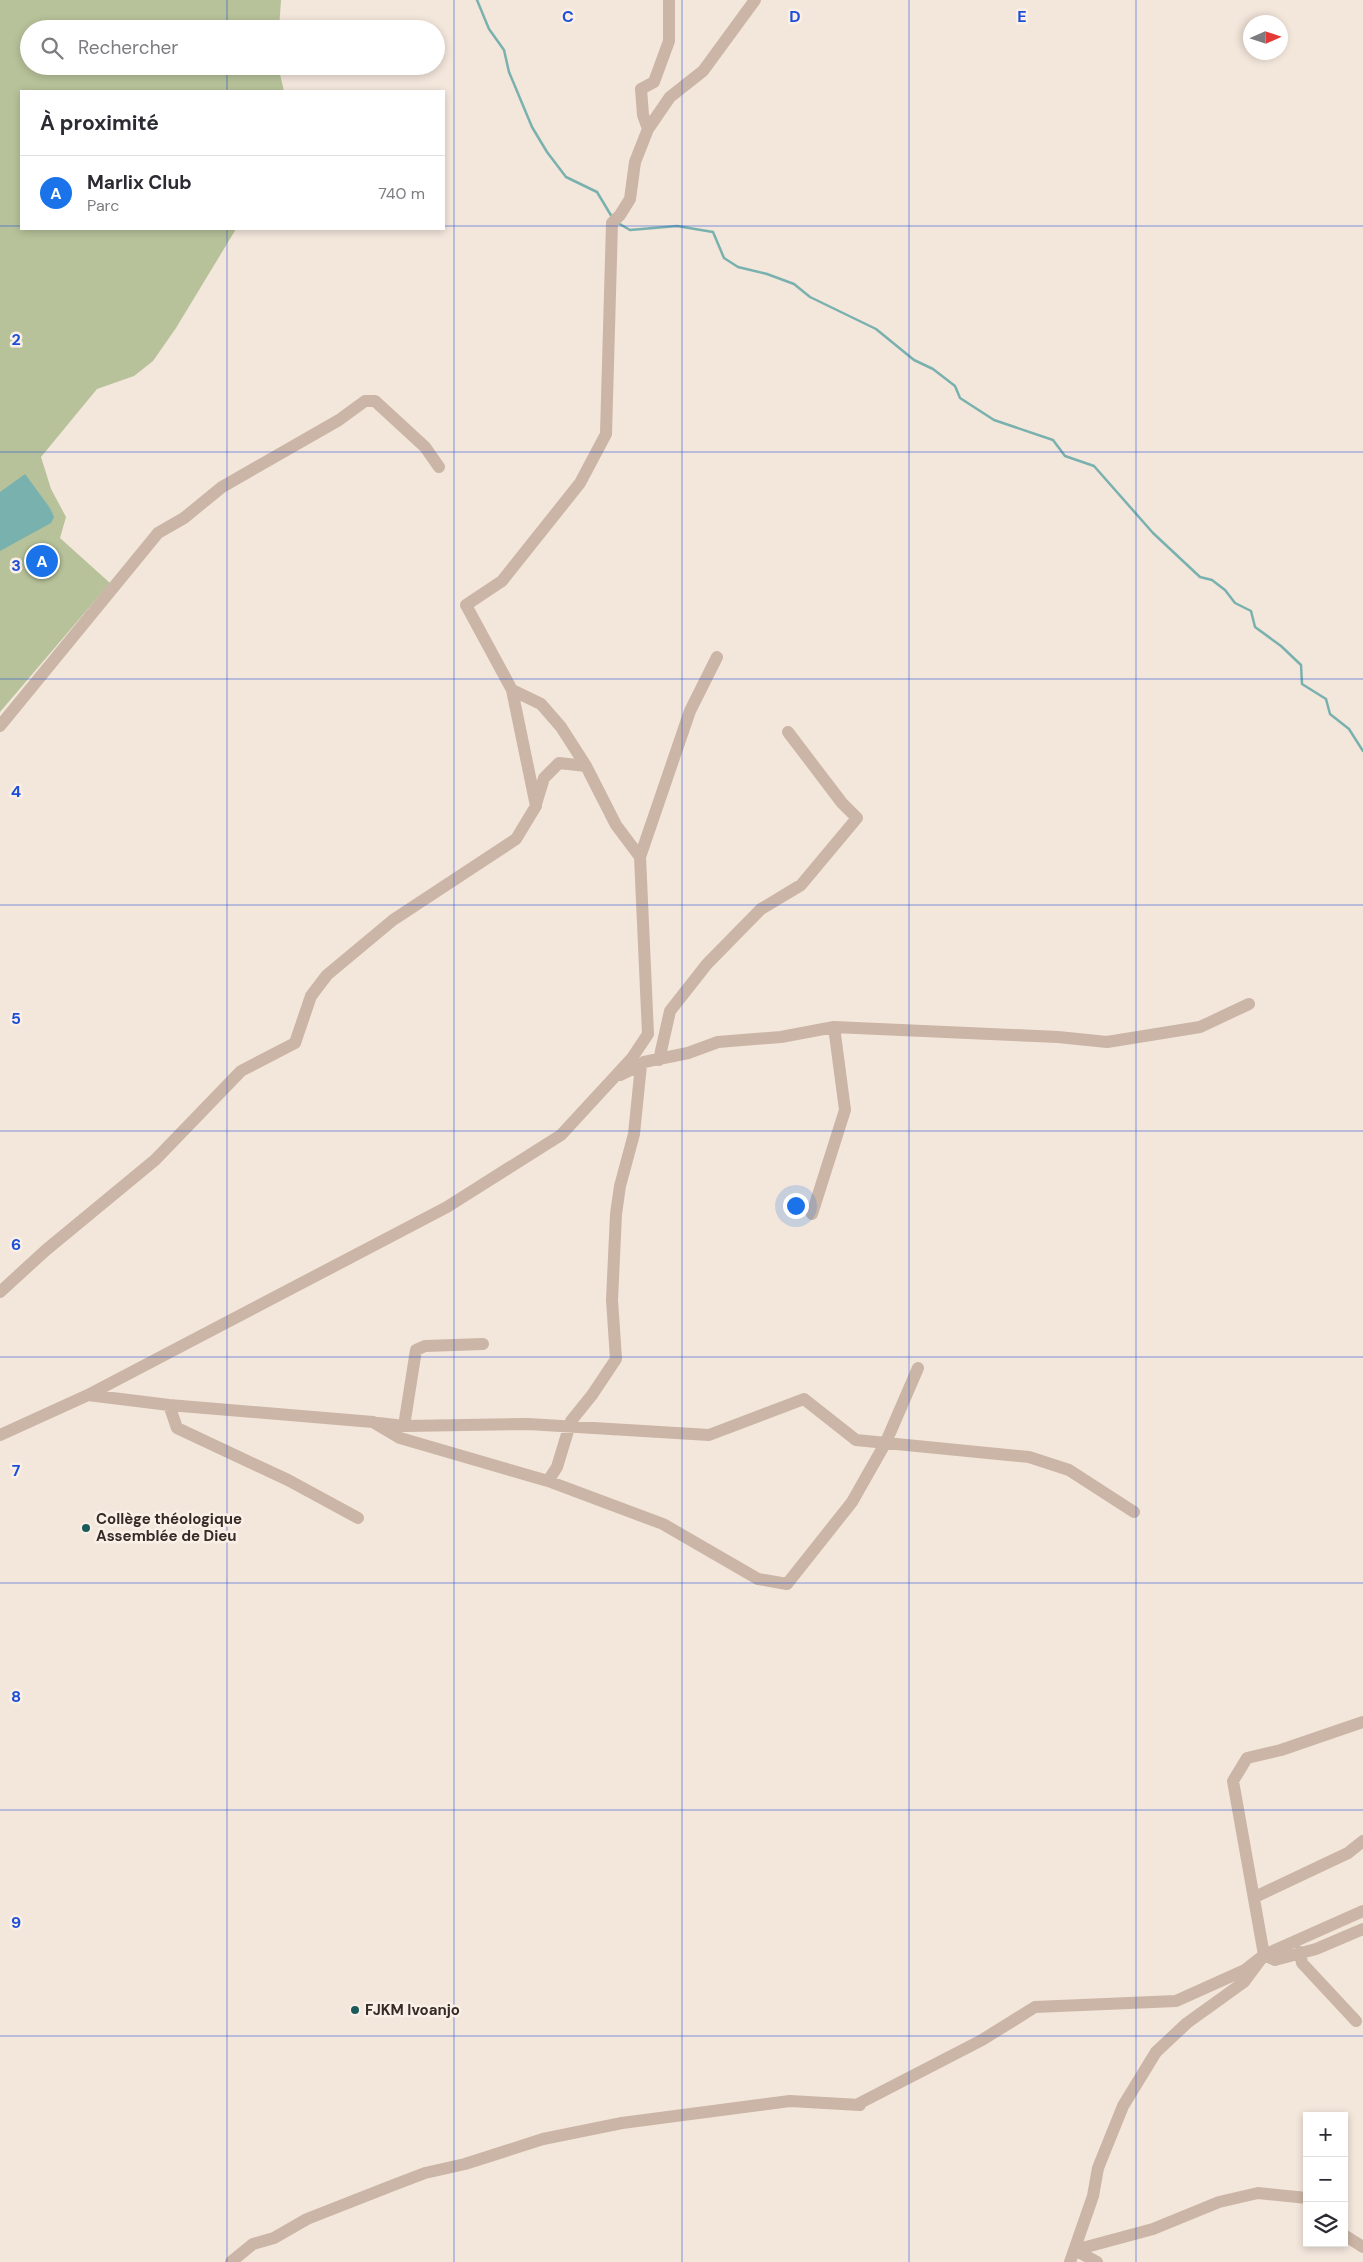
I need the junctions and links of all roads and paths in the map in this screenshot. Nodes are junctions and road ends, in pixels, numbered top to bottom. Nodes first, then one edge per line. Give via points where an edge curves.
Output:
1 (669, 0) edge
2 (754, 0) edge
3 (648, 129) junction
4 (439, 467) dead end
5 (717, 657) dead end
6 (512, 690) junction
7 (0, 726) edge
8 (788, 732) dead end
9 (586, 766) junction
10 (536, 806) junction
11 (640, 857) junction
12 (1249, 1004) dead end
13 (834, 1027) junction
14 (659, 1060) junction
15 (641, 1065) junction
16 (615, 1077) junction
17 (812, 1214) dead end
18 (0, 1292) edge
19 (483, 1344) dead end
20 (918, 1368) dead end
21 (88, 1395) junction
22 (169, 1405) junction
23 (373, 1422) junction
24 (404, 1426) junction
25 (570, 1427) junction
26 (0, 1435) edge
27 (886, 1442) junction
28 (548, 1481) junction
29 (1134, 1512) dead end
30 (358, 1518) dead end
31 (1363, 1722) edge
32 (1363, 1841) edge
33 (1255, 1898) junction
34 (1363, 1911) edge
35 (1359, 1934) edge
36 (1300, 1952) junction
37 (1264, 1955) junction
38 (1356, 2021) dead end
39 (1303, 2198) edge
40 (1348, 2238) edge
41 (1363, 2247) edge
42 (1072, 2256) edge
43 (230, 2262) edge
44 (1096, 2262) edge

1 - 3 street via 668,41 654,82 641,89 643,115
2 - 3 street via 703,71 670,97
3 - 6 street via 635,162 630,199 616,219 606,434 580,483 502,582 466,605
4 - 7 street via 425,447 374,401 365,401 339,420 222,487 184,518 158,533
5 - 11 street via 690,711
6 - 9 street via 541,704 561,727
6 - 10 street
8 - 14 street via 856,818 801,885 761,909 707,964 670,1011
9 - 10 street via 558,763 544,778
9 - 11 street via 616,825
10 - 18 street via 516,840 393,920 327,975 311,996 295,1043 241,1071 154,1160
11 - 16 street via 648,1034
12 - 13 street via 1200,1027 1108,1042
13 - 14 street via 781,1037 718,1042
13 - 17 street via 844,1110
14 - 15 street
15 - 16 street
15 - 25 street via 634,1134 616,1214 612,1300 616,1359 571,1420
16 - 21 street via 561,1135 447,1207
19 - 24 street via 425,1346 416,1350
20 - 27 street
21 - 22 street
21 - 26 street
22 - 23 street
22 - 30 street via 176,1428 288,1480
23 - 24 street
23 - 28 street via 400,1438
24 - 25 street via 528,1424
25 - 27 street via 709,1435 804,1399 856,1440
25 - 28 street via 558,1467
27 - 28 street via 852,1502 787,1584 758,1579 663,1524
27 - 29 street via 1029,1457 1068,1470
31 - 33 street via 1247,1758 1234,1781 1249,1880
32 - 33 street via 1348,1853
33 - 37 street
34 - 37 street
35 - 36 street
36 - 37 street via 1275,1960
36 - 38 street via 1302,1963
37 - 42 street via 1244,1982 1187,2023 1156,2052 1123,2106 1098,2168 1093,2196
37 - 43 street via 1245,1970 1176,2001 1035,2007 982,2040 860,2102 860,2105 790,2100 622,2123 543,2139 425,2173 307,2219 274,2238 253,2244
39 - 42 street via 1258,2193 1219,2202 1153,2229
40 - 41 street
42 - 44 street

